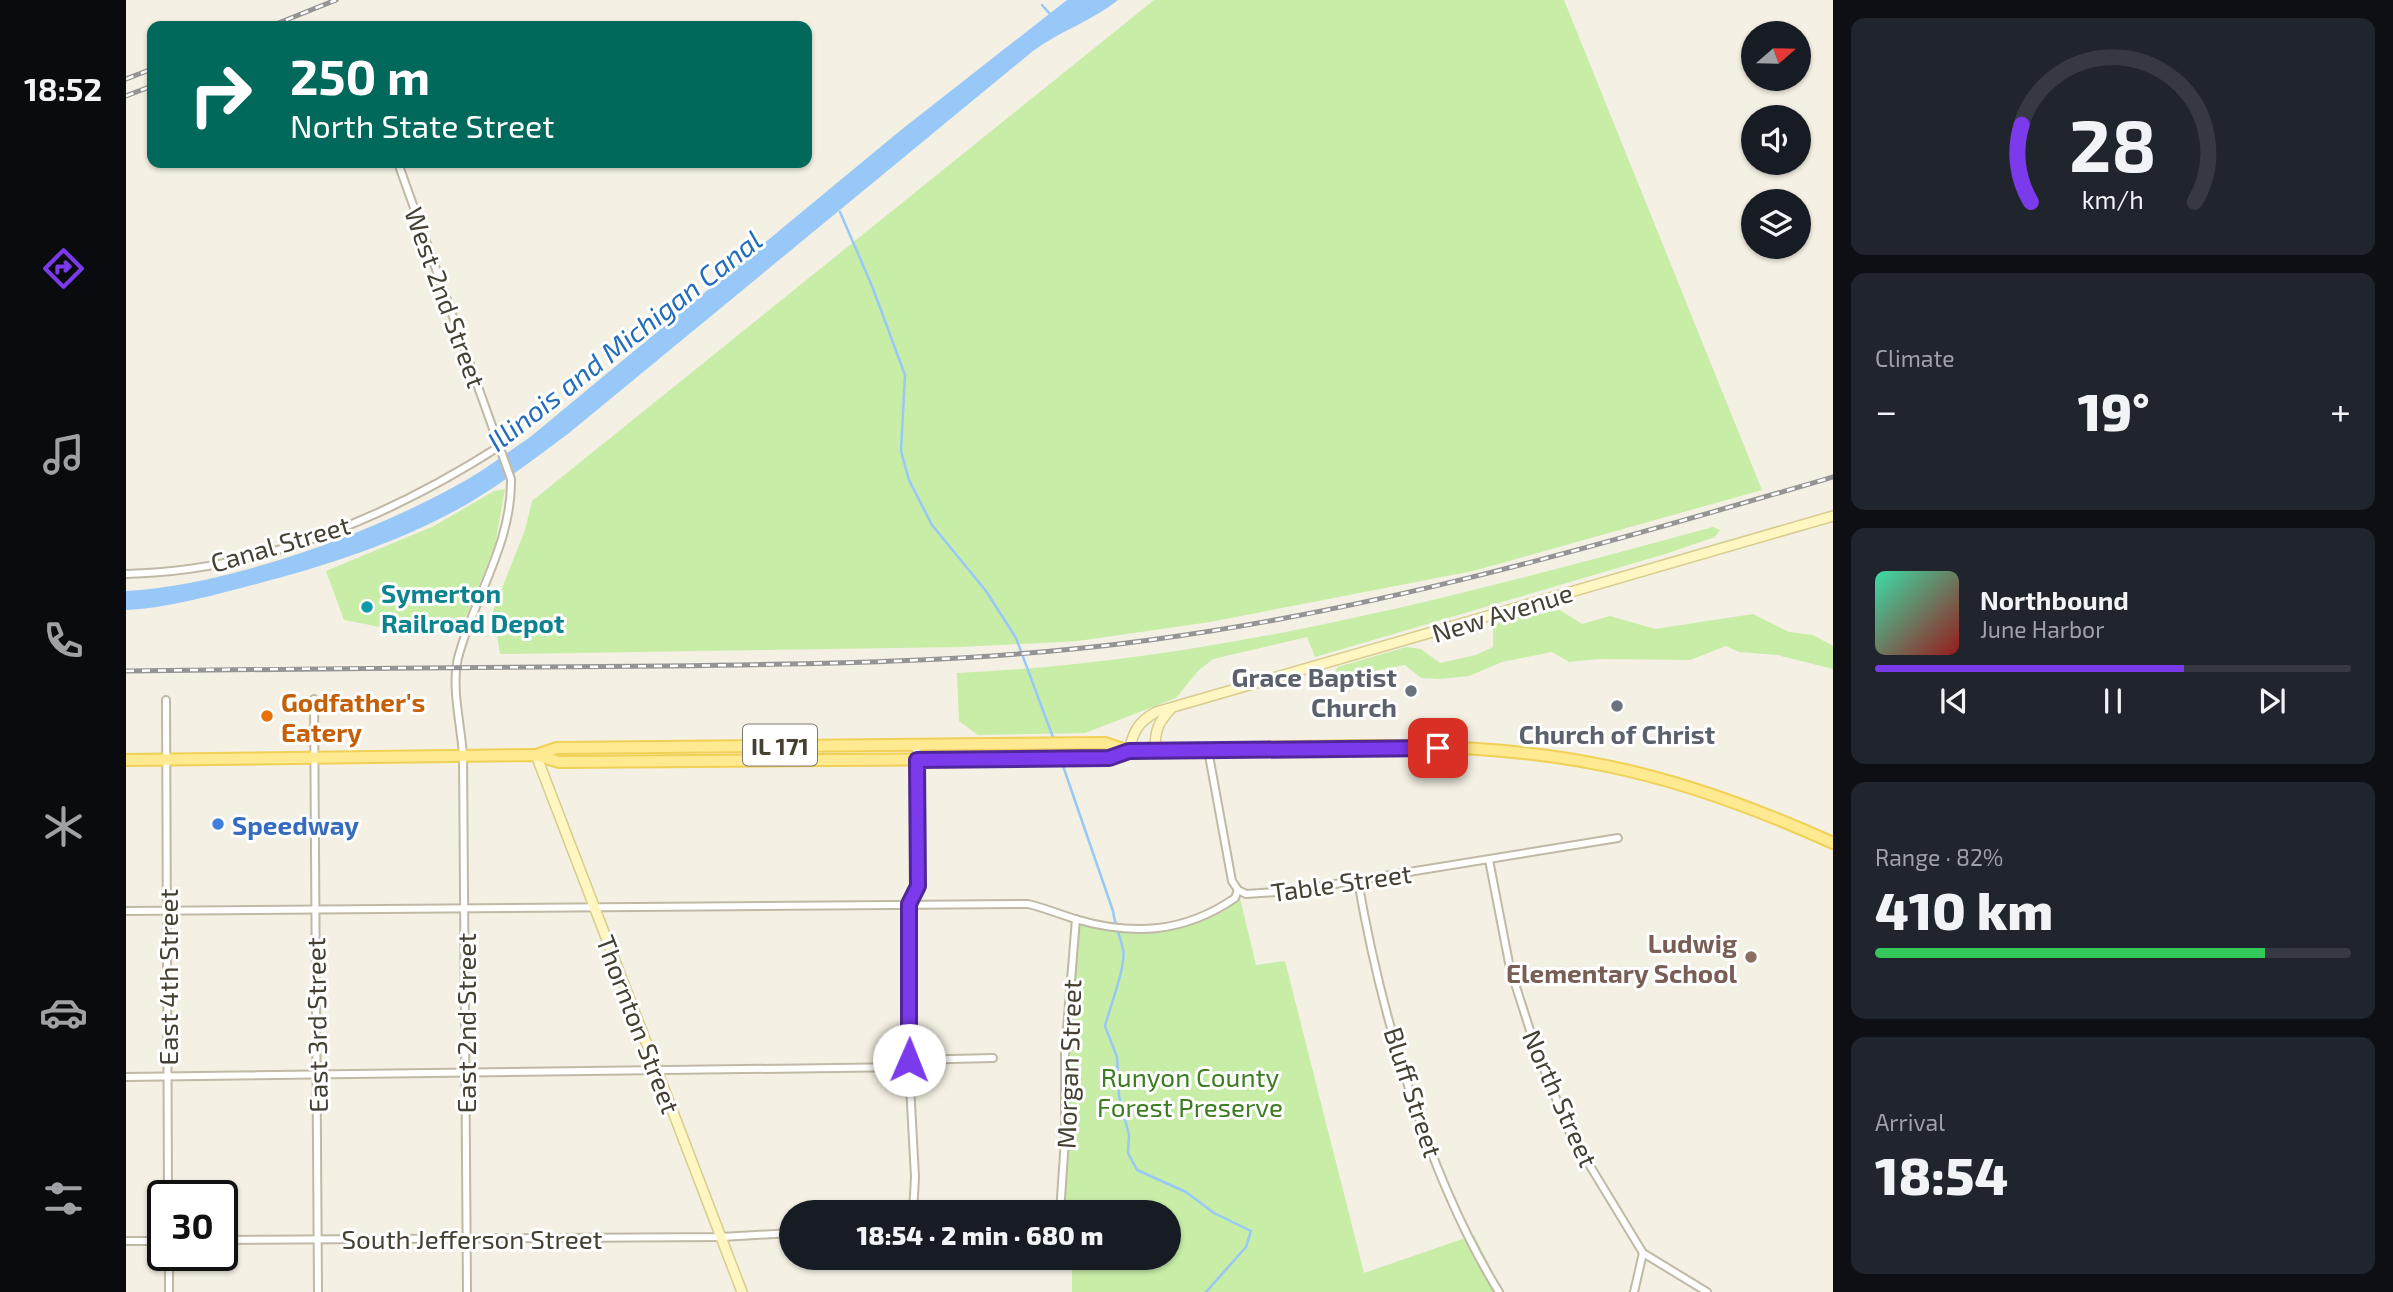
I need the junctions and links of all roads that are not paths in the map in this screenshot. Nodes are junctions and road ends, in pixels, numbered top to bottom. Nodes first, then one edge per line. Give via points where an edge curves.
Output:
1 (400, 168) edge
2 (500, 446) junction
3 (1833, 516) edge
4 (126, 574) edge
5 (314, 699) dead end
6 (166, 700) dead end
7 (1171, 709) junction
8 (916, 743) junction
9 (1208, 750) junction
10 (1129, 751) junction
11 (1155, 751) junction
12 (463, 755) junction
13 (536, 755) junction
14 (313, 759) junction
15 (126, 760) edge
16 (166, 760) junction
17 (917, 760) junction
18 (1618, 838) dead end
19 (1833, 843) edge
20 (1489, 860) junction
21 (1358, 881) junction
22 (1238, 890) junction
23 (909, 904) junction
24 (595, 907) junction
25 (465, 910) junction
26 (126, 911) edge
27 (166, 911) junction
28 (315, 911) junction
29 (1076, 919) junction
30 (993, 1058) dead end
31 (909, 1064) junction
32 (656, 1072) junction
33 (317, 1074) junction
34 (466, 1076) junction
35 (126, 1077) edge
36 (168, 1077) junction
37 (169, 1180) edge
38 (913, 1200) edge
39 (1061, 1200) edge
40 (779, 1234) edge
41 (721, 1237) junction
42 (466, 1238) junction
43 (317, 1239) junction
44 (238, 1240) edge
45 (126, 1241) edge
46 (147, 1241) edge
47 (1643, 1253) junction
48 (169, 1271) edge
49 (169, 1292) edge
50 (318, 1292) edge
51 (467, 1292) edge
52 (743, 1292) edge
53 (1499, 1292) edge
54 (1634, 1292) edge
55 (1707, 1292) edge

1 - 2 street, West 2nd Street
2 - 4 street, Canal Street via 432,486 323,536 230,561
2 - 12 street, West 2nd Street via 511,479 503,540 456,668
3 - 7 main road, New Avenue
5 - 14 street, East 3rd Street
6 - 16 street, East 4th Street
7 - 10 main road, New Avenue via 1142,720 1133,732
7 - 11 main road via 1155,733
8 - 10 main road, IL 171 via 1086,742
8 - 13 main road, IL 171 via 557,748
8 - 17 street
9 - 11 main road, IL 171
9 - 19 main road, IL 171 via 1470,748 1574,760 1706,792
9 - 22 street via 1231,881
10 - 11 main road, IL 171
10 - 17 main road, IL 171 via 1109,758
12 - 13 main road, IL 171
12 - 14 main road, IL 171
12 - 25 street, East 2nd Street
13 - 17 main road, IL 171 via 558,762
13 - 24 main road, Thornton Street
14 - 16 main road, IL 171
14 - 28 street, East 3rd Street
15 - 16 main road, IL 171
16 - 27 street, East 4th Street
17 - 23 street via 918,886
18 - 20 street, Table Street
20 - 21 street, Table Street
20 - 47 street, North Street via 1510,968 1536,1049 1570,1133
21 - 22 street, Table Street via 1292,891 1246,894
21 - 53 street, Bluff Street via 1414,1098 1460,1215
22 - 29 street, Table Street via 1227,904 1176,927 1130,928
23 - 24 street, Table Street
23 - 29 street, Table Street via 1028,904
23 - 31 street
24 - 25 street, Table Street
24 - 32 main road, Thornton Street
25 - 28 street, Table Street
25 - 34 street, East 2nd Street
26 - 27 street, Table Street
27 - 28 street, Table Street
27 - 36 street, East 4th Street
28 - 33 street, East 3rd Street
29 - 39 street, Morgan Street via 1065,1055
30 - 31 street
31 - 32 street
31 - 38 street
32 - 34 street
32 - 41 main road, Thornton Street
33 - 34 street
33 - 36 street
33 - 43 street, East 3rd Street
34 - 42 street, East 2nd Street
35 - 36 street
36 - 37 street, East 4th Street
40 - 41 street, South Jefferson Street
41 - 42 street, South Jefferson Street
41 - 52 main road, Thornton Street
42 - 43 street, South Jefferson Street
42 - 51 street, East 2nd Street
43 - 44 street, South Jefferson Street
43 - 50 street, East 3rd Street
45 - 46 street
47 - 54 street
47 - 55 street, North Street
48 - 49 street

